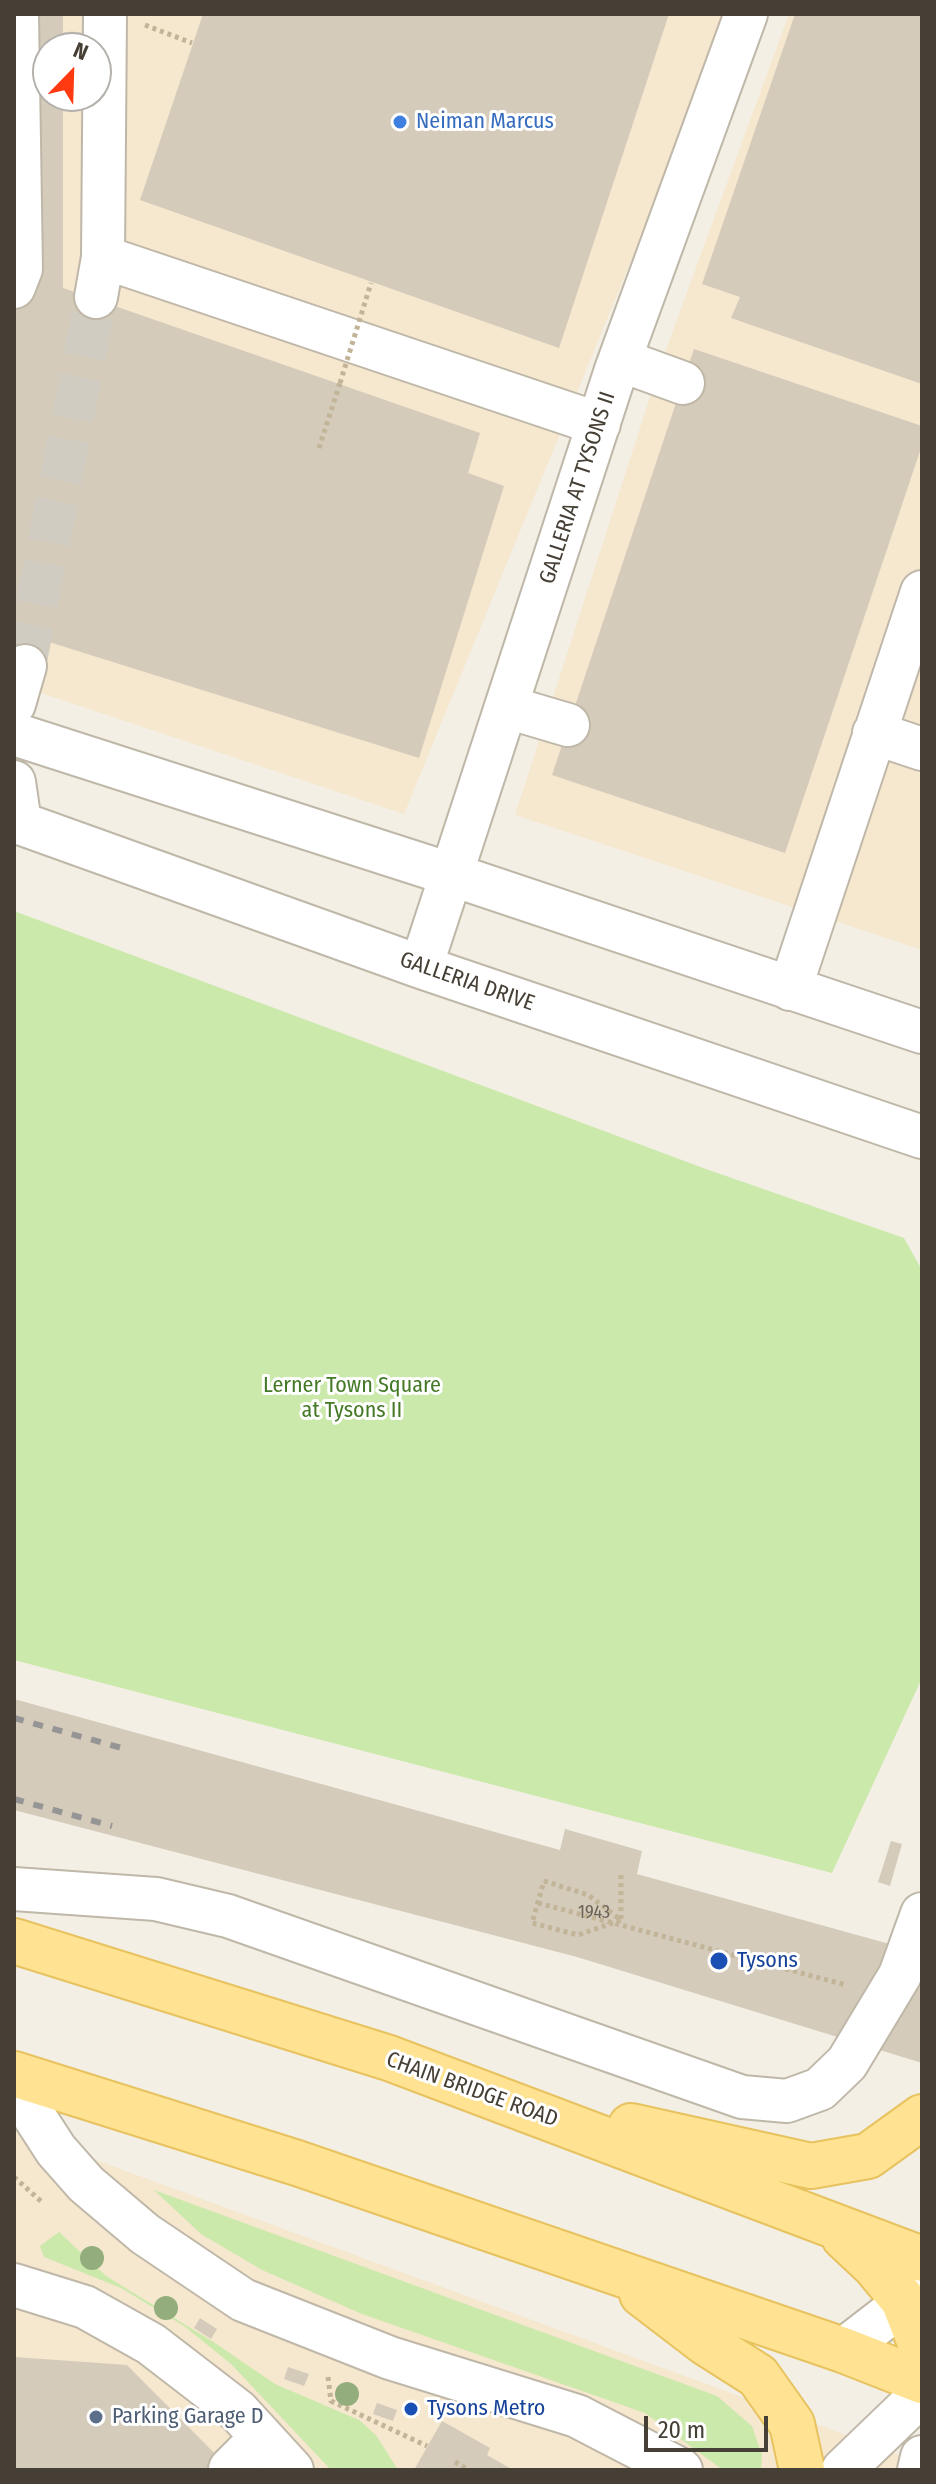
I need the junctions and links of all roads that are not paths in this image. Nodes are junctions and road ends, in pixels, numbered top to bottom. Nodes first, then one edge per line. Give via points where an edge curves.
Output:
1 (17, 14) edge
2 (746, 14) edge
3 (124, 19) edge
4 (16, 94) edge
5 (103, 257) junction
6 (14, 287) edge
7 (96, 297) tunnel mouth
8 (620, 360) junction
9 (683, 383) dead end
10 (599, 424) junction
11 (922, 592) edge
12 (507, 707) junction
13 (568, 725) dead end
14 (874, 733) junction
15 (14, 734) edge
16 (922, 749) edge
17 (14, 782) edge
18 (17, 822) edge
19 (453, 875) junction
20 (421, 967) junction
21 (790, 989) junction
22 (922, 1032) edge
23 (922, 1137) edge
24 (14, 1889) edge
25 (922, 1914) edge
26 (14, 1941) edge
27 (389, 2058) junction
28 (14, 2074) edge
29 (14, 2085) edge
30 (922, 2117) edge
31 (830, 2224) junction
32 (922, 2259) edge
33 (611, 2271) junction
34 (14, 2285) edge
35 (913, 2296) edge
36 (922, 2348) edge
37 (843, 2350) junction
38 (922, 2381) edge
39 (922, 2394) edge
40 (262, 2437) junction
41 (922, 2457) edge
42 (230, 2469) edge
43 (292, 2470) edge
44 (681, 2470) edge
45 (802, 2470) edge
46 (843, 2470) edge
47 (919, 2470) edge

1 - 4 street
2 - 8 street, GALLERIA AT TYSONS II
3 - 5 street
4 - 6 street via 21,269
5 - 7 street
5 - 10 street
8 - 9 street
8 - 10 street, GALLERIA AT TYSONS II
10 - 12 street, GALLERIA AT TYSONS II
11 - 14 street
12 - 13 street
12 - 19 street, GALLERIA AT TYSONS II
14 - 16 street
14 - 21 street
15 - 19 street
17 - 18 street
18 - 20 street, GALLERIA DRIVE
19 - 20 street, GALLERIA AT TYSONS II
19 - 21 street
20 - 23 street, GALLERIA DRIVE
21 - 22 street
24 - 25 street via 156,1899 228,1916 742,2097 787,2101 820,2089 847,2063 900,1975
26 - 27 main road, CHAIN BRIDGE ROAD
27 - 30 main road via 657,2133 811,2166 868,2156
27 - 31 main road, CHAIN BRIDGE ROAD
28 - 33 main road via 297,2163
29 - 44 street via 56,2150 86,2184 145,2234 243,2300 390,2358 577,2416
31 - 32 main road, CHAIN BRIDGE ROAD
31 - 35 main road
33 - 37 main road
33 - 45 main road via 758,2376 792,2424
34 - 40 street via 85,2307 151,2344 238,2411
35 - 36 main road
35 - 37 street
37 - 38 main road
39 - 46 street
40 - 42 street
40 - 43 street
41 - 47 street

